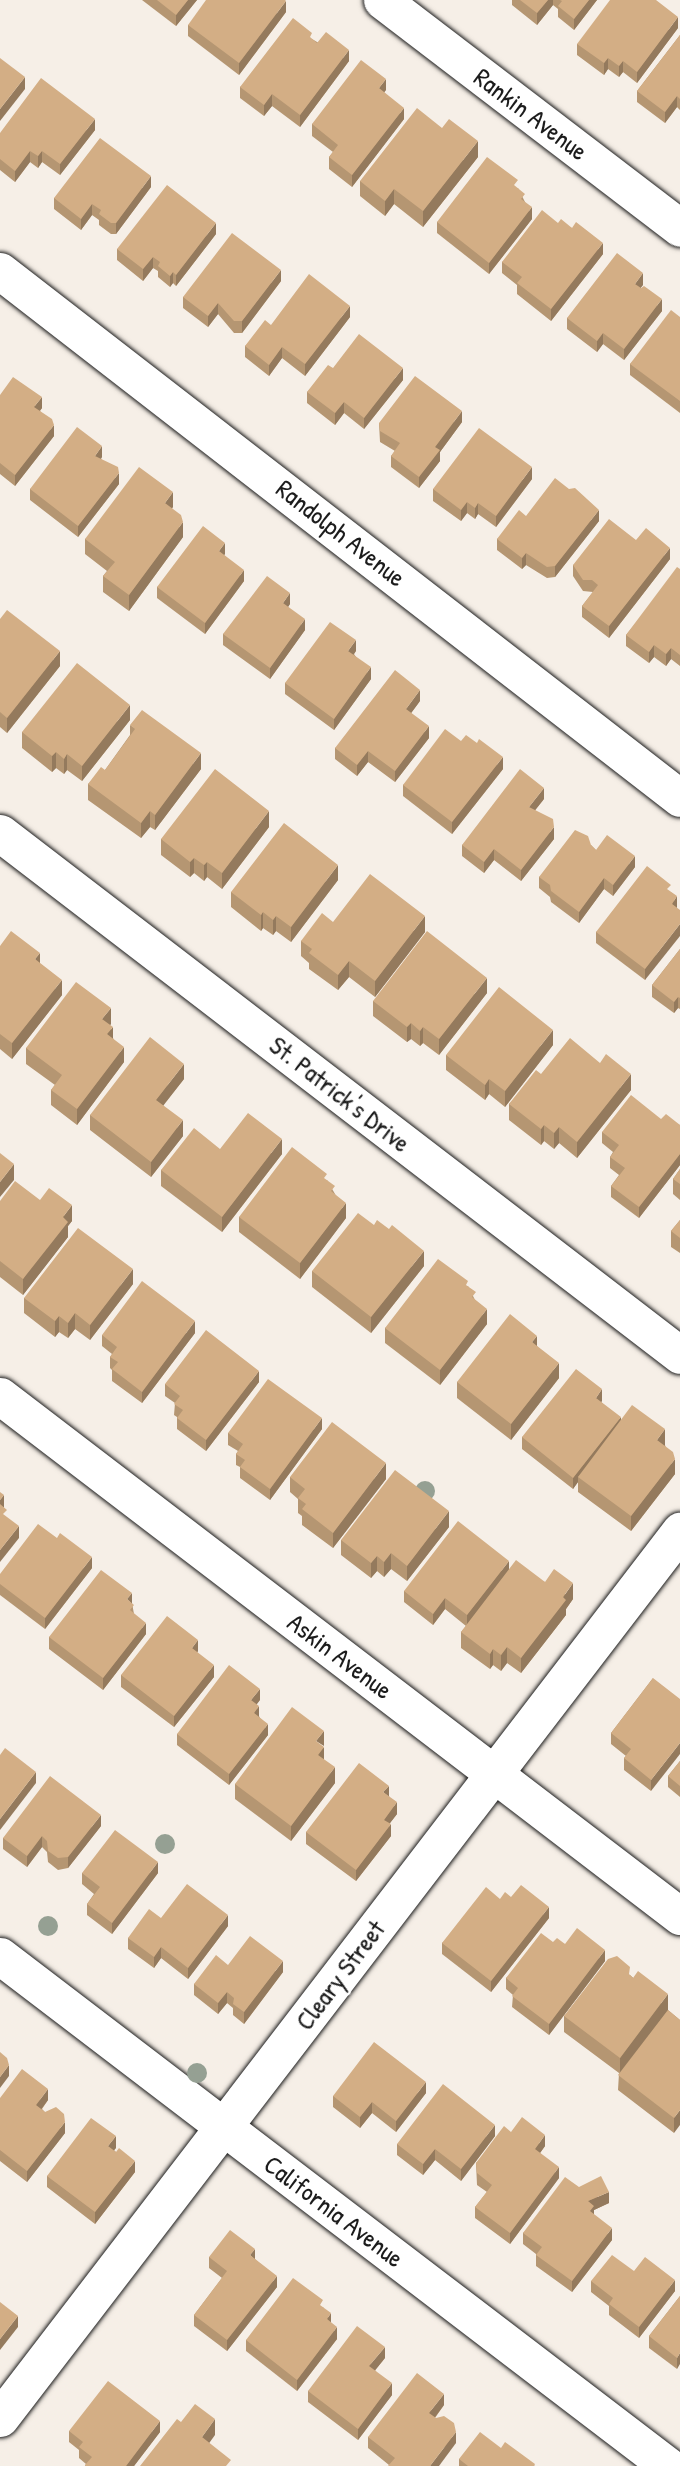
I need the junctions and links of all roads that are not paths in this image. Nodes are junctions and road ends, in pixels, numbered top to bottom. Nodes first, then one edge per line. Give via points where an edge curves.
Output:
1 (382, 0) edge
2 (680, 228) edge
3 (0, 271) edge
4 (680, 798) edge
5 (0, 833) edge
6 (680, 1355) edge
7 (0, 1396) edge
8 (680, 1531) edge
9 (494, 1774) junction
10 (680, 1916) edge
11 (0, 1956) edge
12 (224, 2126) junction
13 (0, 2418) edge
14 (668, 2466) edge

1 - 2 street, Rankin Avenue
3 - 4 street, Randolph Avenue
5 - 6 street, St. Patrick's Drive
7 - 9 street, Askin Avenue
8 - 9 street, Cleary Street
9 - 10 street, Askin Avenue
9 - 12 street, Cleary Street
11 - 12 street, California Avenue
12 - 13 street, Cleary Street
12 - 14 street, California Avenue

